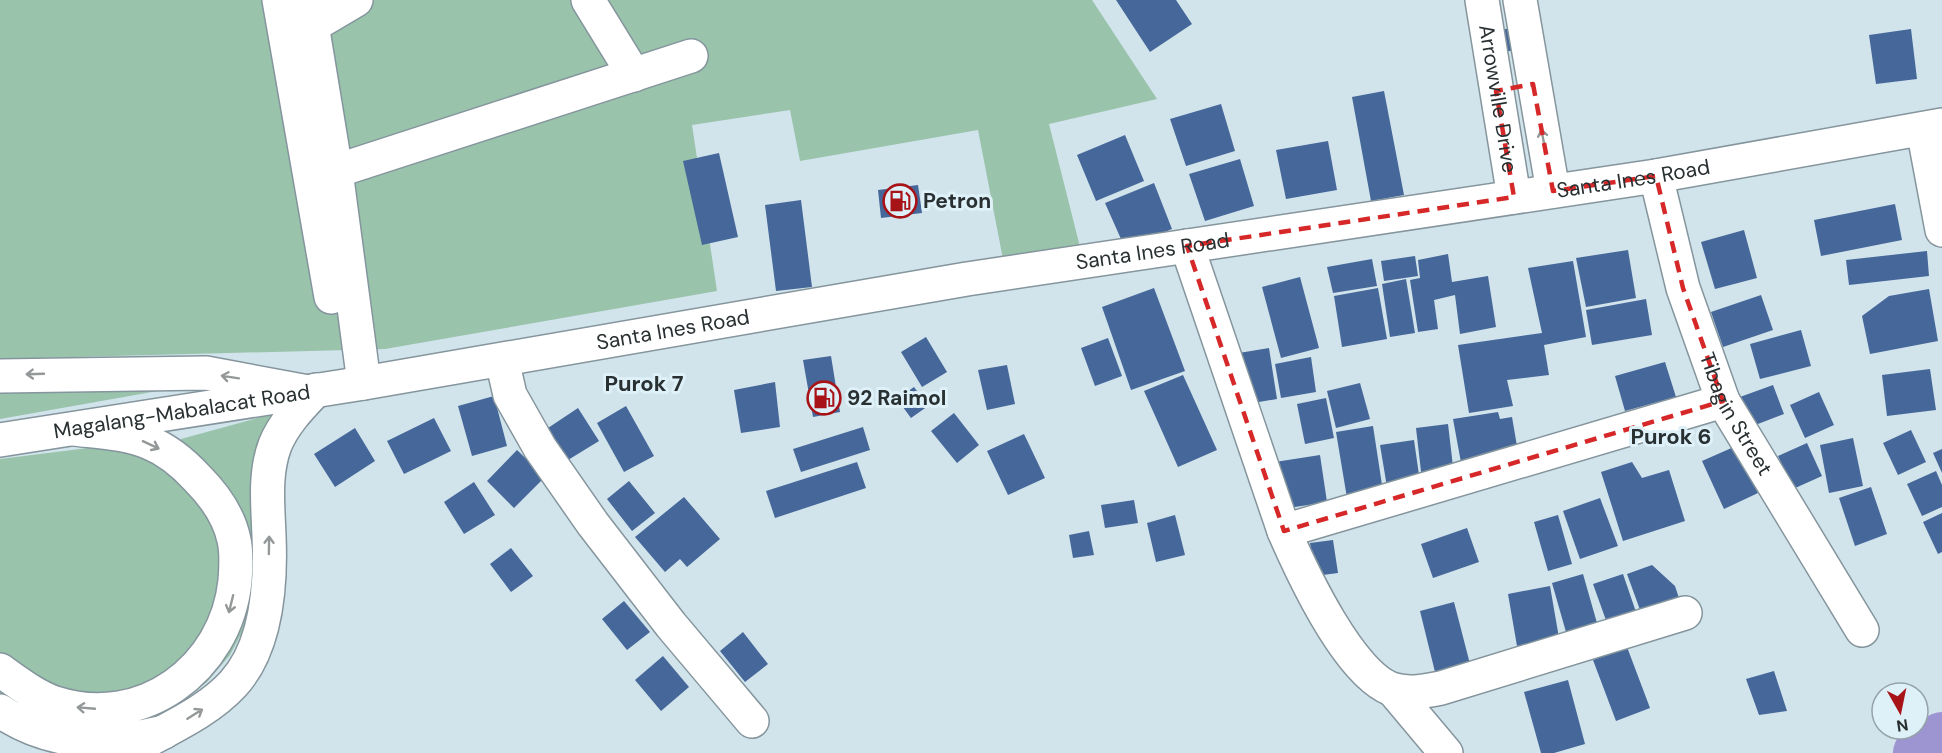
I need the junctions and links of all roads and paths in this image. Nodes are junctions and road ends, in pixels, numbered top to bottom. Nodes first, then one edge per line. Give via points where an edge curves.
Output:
1 (279, 0) edge
2 (356, 0) edge
3 (588, 0) edge
4 (1520, 1) edge
5 (1483, 4) edge
6 (310, 13) edge
7 (691, 56) dead end
8 (634, 75) junction
9 (1533, 84) junction
10 (1496, 91) junction
11 (1933, 127) edge
12 (336, 171) junction
13 (1656, 176) junction
14 (1553, 191) junction
15 (1514, 197) junction
16 (1942, 230) edge
17 (1187, 246) junction
18 (358, 345) junction
19 (502, 360) junction
20 (0, 376) edge
21 (364, 383) junction
22 (312, 391) junction
23 (1723, 401) junction
24 (74, 429) junction
25 (0, 440) edge
26 (1284, 531) junction
27 (1685, 613) dead end
28 (1862, 630) dead end
29 (0, 670) edge
30 (1393, 690) junction
31 (0, 711) edge
32 (752, 721) dead end
33 (164, 732) junction
34 (126, 753) edge
35 (1446, 753) edge

1 - 18 main road via 338,338
2 - 6 main road
3 - 8 main road
4 - 5 main road
4 - 9 main road, Arrowville Drive
5 - 10 main road, Arrowville Drive
6 - 12 main road
7 - 8 main road
8 - 12 main road
9 - 10 main road
14 -> 9 main road, Arrowville Drive
10 - 15 main road, Arrowville Drive
11 - 13 main road, Santa Ines Road
11 - 16 main road
12 - 18 main road
13 - 14 main road, Santa Ines Road
13 - 23 main road, Tibagin Street via 1683,288
14 - 15 main road, Santa Ines Road
15 - 17 main road, Santa Ines Road
17 - 19 main road, Santa Ines Road via 967,279
17 - 26 main road
18 - 21 main road
19 - 21 main road, Santa Ines Road
19 - 32 main road via 510,395 540,448 664,616
22 -> 20 main road via 206,373
21 - 22 main road, Magalang-Mabalacat Road
22 - 24 main road, Magalang-Mabalacat Road
33 -> 22 main road via 213,702 235,682 250,658 261,627 268,583 267,487 271,459 291,416
23 - 26 main road
23 - 28 main road, Tibagin Street
24 - 25 main road, Magalang-Mabalacat Road
24 -> 29 main road via 151,443 188,468 213,495 234,540 234,591 227,620 194,671 169,690 140,703 110,709 64,705 32,692
26 - 30 main road via 1329,622 1355,658
27 - 30 main road via 1441,688
30 - 35 main road
31 - 33 main road via 40,732 68,739 103,742
33 - 34 main road

